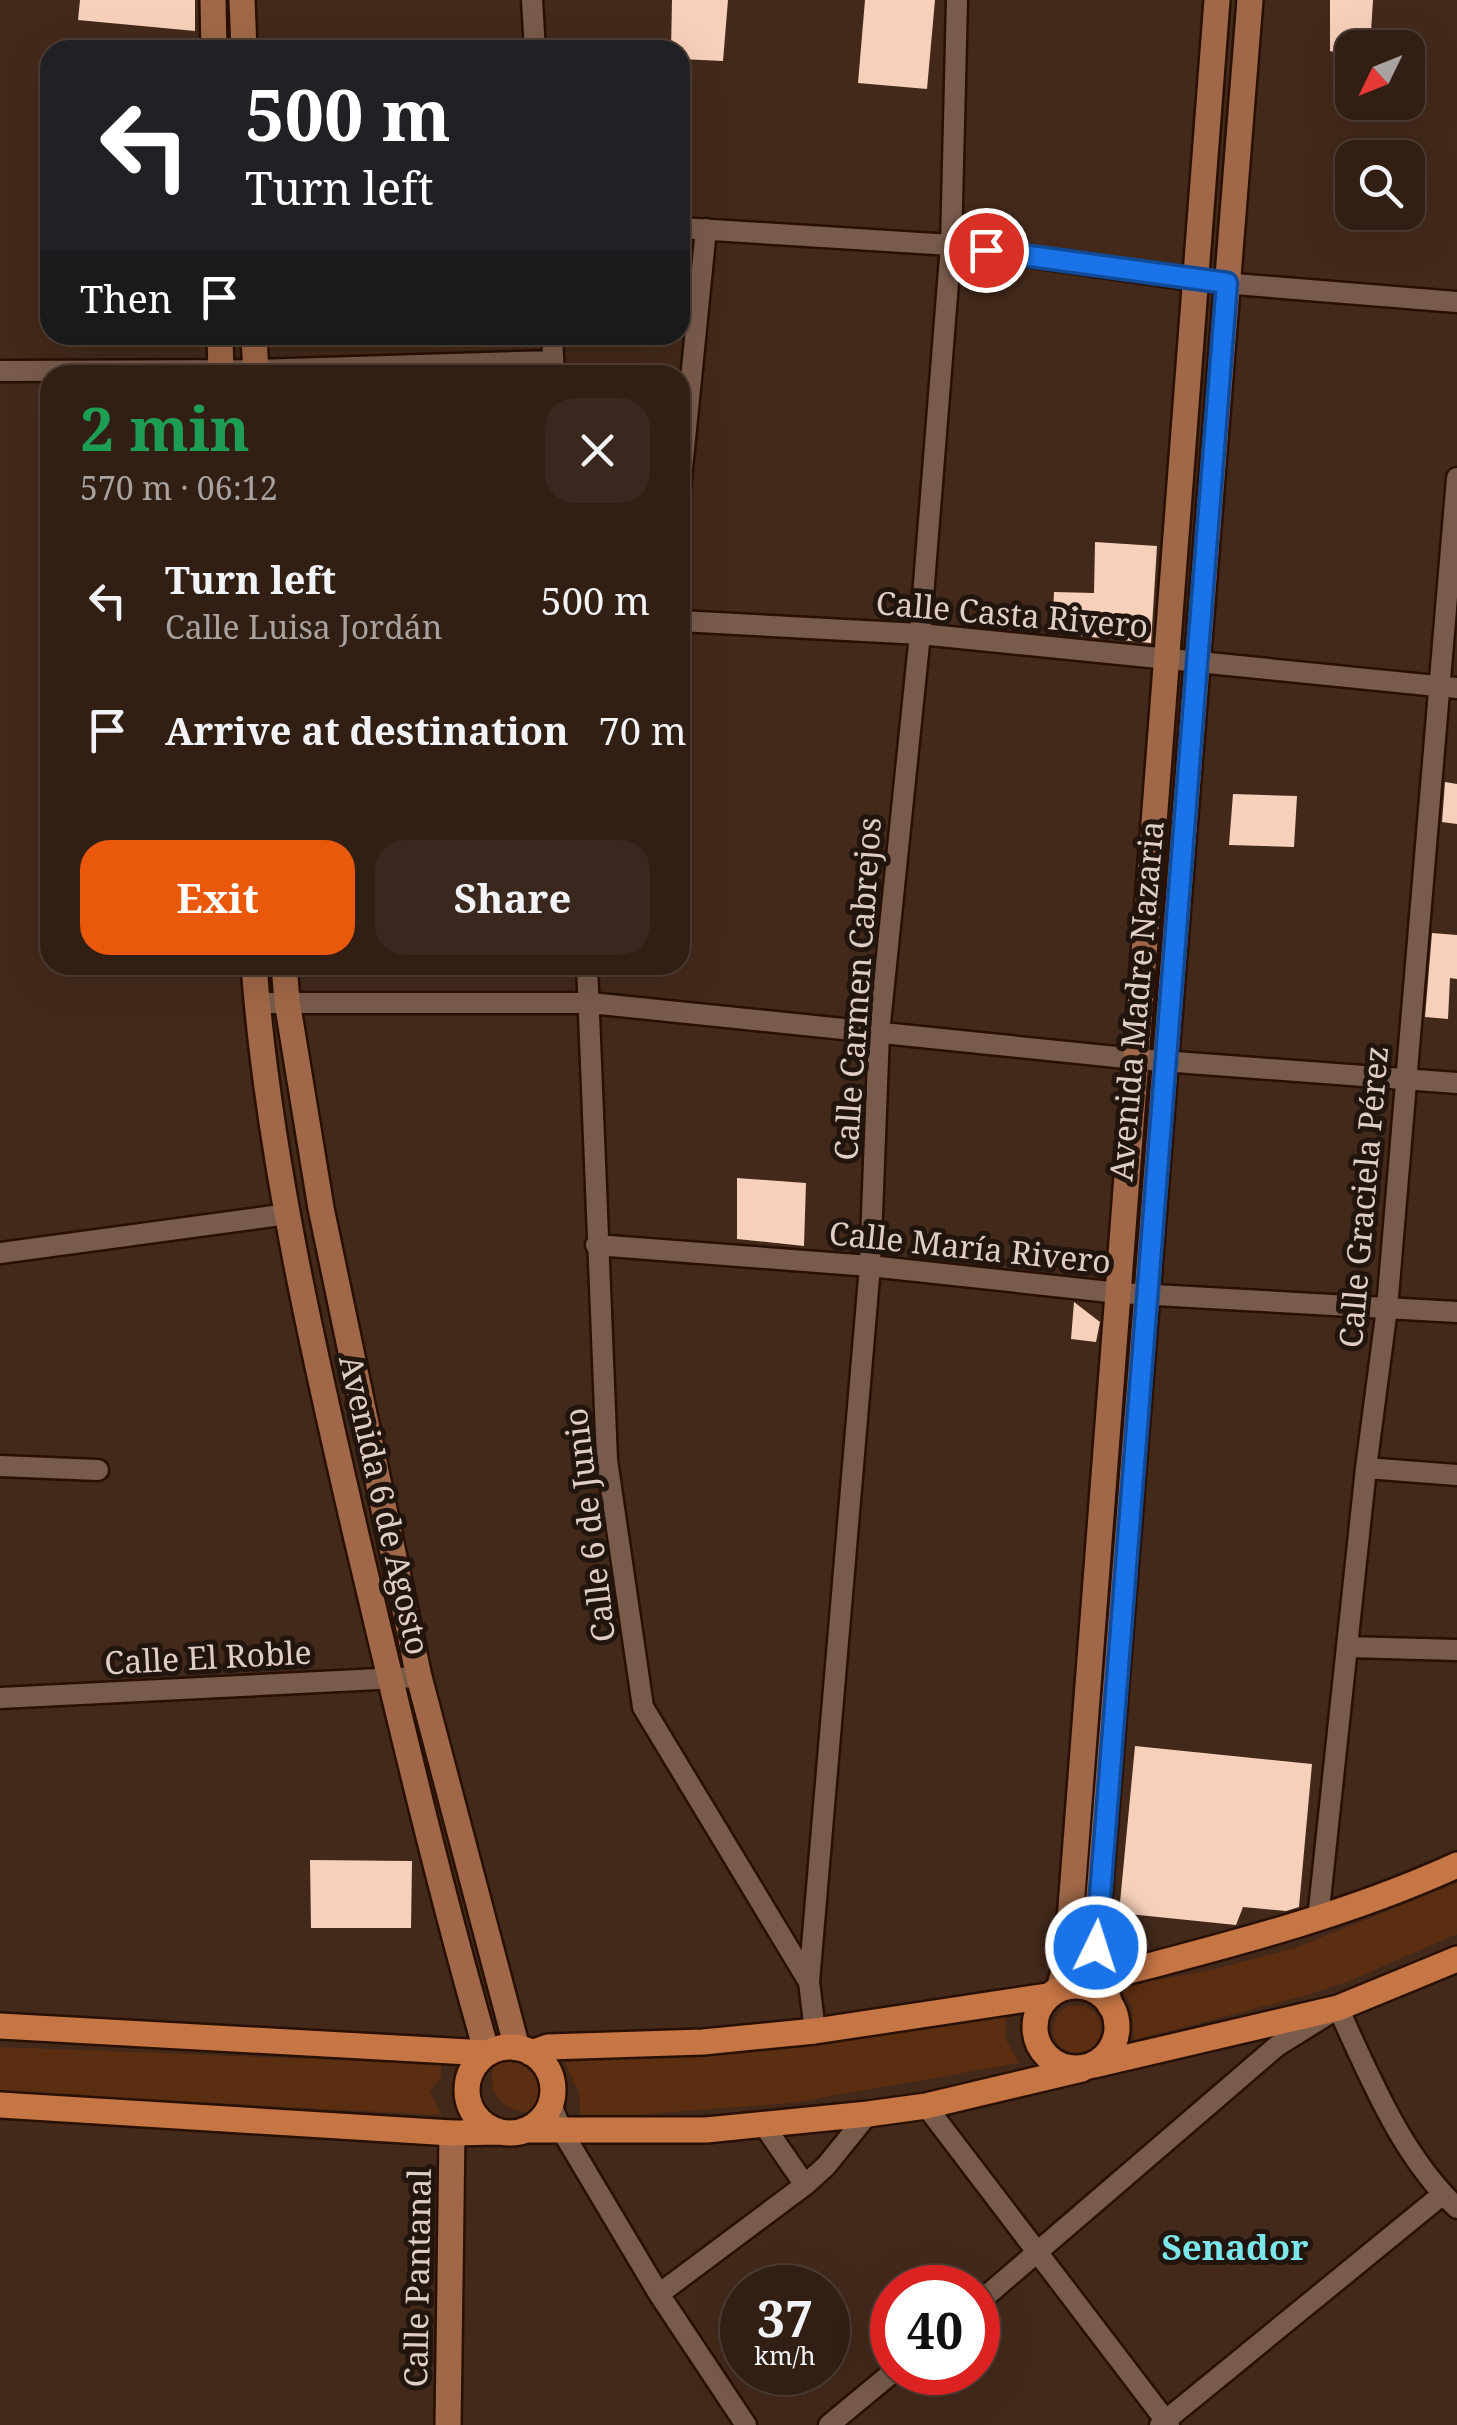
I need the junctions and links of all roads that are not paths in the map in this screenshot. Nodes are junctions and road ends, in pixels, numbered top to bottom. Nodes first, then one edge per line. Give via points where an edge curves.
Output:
1 (212, 0) edge
2 (242, 0) edge
3 (532, 0) edge
4 (956, 0) edge
5 (1217, 0) edge
6 (1250, 0) edge
7 (214, 40) edge
8 (244, 40) edge
9 (535, 40) edge
10 (690, 228) edge
11 (706, 229) junction
12 (951, 245) junction
13 (1198, 280) junction
14 (1227, 283) junction
15 (1457, 302) edge
16 (0, 371) edge
17 (40, 371) edge
18 (690, 389) edge
19 (1457, 478) edge
20 (690, 622) edge
21 (920, 634) junction
22 (1166, 660) junction
23 (1197, 663) junction
24 (1449, 687) edge
25 (255, 975) edge
26 (285, 975) edge
27 (588, 975) edge
28 (286, 1002) junction
29 (257, 1003) junction
30 (590, 1003) junction
31 (879, 1033) junction
32 (1136, 1059) junction
33 (1165, 1061) junction
34 (1404, 1079) junction
35 (1457, 1083) edge
36 (288, 1214) junction
37 (596, 1246) junction
38 (0, 1253) edge
39 (870, 1266) junction
40 (1119, 1293) junction
41 (1146, 1295) junction
42 (1388, 1308) junction
43 (1457, 1312) edge
44 (0, 1466) edge
45 (1366, 1468) junction
46 (98, 1470) dead end
47 (1457, 1475) edge
48 (1348, 1647) junction
49 (1457, 1650) edge
50 (418, 1677) junction
51 (390, 1679) junction
52 (0, 1698) edge
53 (1457, 1865) edge
54 (1318, 1919) junction
55 (1457, 1959) edge
56 (1103, 1978) junction
57 (809, 1982) junction
58 (1060, 1990) junction
59 (1110, 2005) junction
60 (1338, 2008) junction
61 (0, 2026) edge
62 (816, 2031) junction
63 (524, 2051) junction
64 (487, 2053) junction
65 (1088, 2067) junction
66 (470, 2104) junction
67 (551, 2104) junction
68 (0, 2105) edge
69 (926, 2106) junction
70 (868, 2114) junction
71 (762, 2124) junction
72 (512, 2131) junction
73 (562, 2132) junction
74 (452, 2133) junction
75 (806, 2185) junction
76 (1450, 2201) edge
77 (1038, 2254) junction
78 (1000, 2285) edge
79 (659, 2294) junction
80 (870, 2391) edge
81 (1165, 2424) edge
82 (448, 2425) edge
83 (746, 2425) edge
84 (829, 2425) edge

1 - 7 street
2 - 8 street
3 - 9 street
4 - 12 street, Calle Carmen Cabrejos
5 - 13 street, Avenida Madre Nazaria
6 - 14 street, Avenida Madre Nazaria
10 - 11 street
11 - 12 street
11 - 18 street
12 - 13 street
12 - 21 street, Calle Carmen Cabrejos
13 - 14 street
13 - 22 street, Avenida Madre Nazaria
14 - 15 street
14 - 23 street, Avenida Madre Nazaria
16 - 17 street
19 - 24 street, Calle Graciela Pérez
20 - 21 street, Calle Casta Rivero
21 - 22 street, Calle Casta Rivero
21 - 31 street, Calle Carmen Cabrejos
22 - 23 street, Calle Casta Rivero
22 - 32 street, Avenida Madre Nazaria
23 - 24 street, Calle Casta Rivero
23 - 33 street, Avenida Madre Nazaria
24 - 34 street, Calle Graciela Pérez
25 - 29 street, Avenida 6 de Agosto
26 - 28 street, Avenida 6 de Agosto
27 - 30 street, Calle 6 de Junio
28 - 29 street
28 - 30 street
28 - 50 street, Avenida 6 de Agosto via 321,1208
29 - 36 street, Avenida 6 de Agosto
30 - 31 street
30 - 37 street, Calle 6 de Junio
31 - 32 street
31 - 39 street, Calle Carmen Cabrejos
32 - 33 street
32 - 40 street, Avenida Madre Nazaria
33 - 34 street
33 - 41 street, Avenida Madre Nazaria
34 - 35 street
34 - 42 street, Calle Graciela Pérez
36 - 38 street
36 - 51 street, Avenida 6 de Agosto
37 - 39 street, Calle María Rivero
37 - 57 street, Calle 6 de Junio via 607,1460 644,1707
39 - 40 street, Calle María Rivero
39 - 57 street, Calle Carmen Cabrejos
40 - 41 street, Calle María Rivero
40 - 58 street, Avenida Madre Nazaria
41 - 42 street, Calle María Rivero
41 - 56 street, Avenida Madre Nazaria via 1096,1947
42 - 43 street, Calle María Rivero
42 - 45 street, Calle Graciela Pérez
44 - 46 street
45 - 47 street
45 - 48 street, Calle Graciela Pérez
48 - 49 street
48 - 54 street, Calle Graciela Pérez
50 - 51 street, Calle El Roble
50 - 63 street, Avenida 6 de Agosto
51 - 52 street, Calle El Roble
51 - 64 street, Avenida 6 de Agosto
53 - 54 main road
54 - 56 main road
55 - 60 main road
56 - 58 main road
56 - 59 street, Avenida Madre Nazaria
57 - 62 street, Calle 6 de Junio
58 - 59 main road via 1088,1988
58 - 62 main road
58 - 65 main road via 1034,2022 1039,2048 1058,2065
59 - 65 main road via 1117,2032 1113,2046
60 - 65 main road
60 - 76 street via 1403,2139
60 - 77 street via 1277,2046
61 - 64 main road
62 - 63 main road
63 - 64 main road
63 - 67 main road via 548,2070
64 - 66 main road via 469,2077
65 - 69 main road
66 - 72 main road via 481,2122
66 - 74 main road
67 - 72 main road via 541,2120
67 - 73 street
68 - 74 main road
69 - 70 main road
69 - 77 street
70 - 71 main road
70 - 75 street
71 - 73 main road
71 - 75 street
72 - 73 main road
72 - 74 main road
73 - 79 street
74 - 82 street, Calle Pantanal
75 - 79 street
76 - 81 street
77 - 78 street
77 - 81 street
79 - 83 street
80 - 84 street

